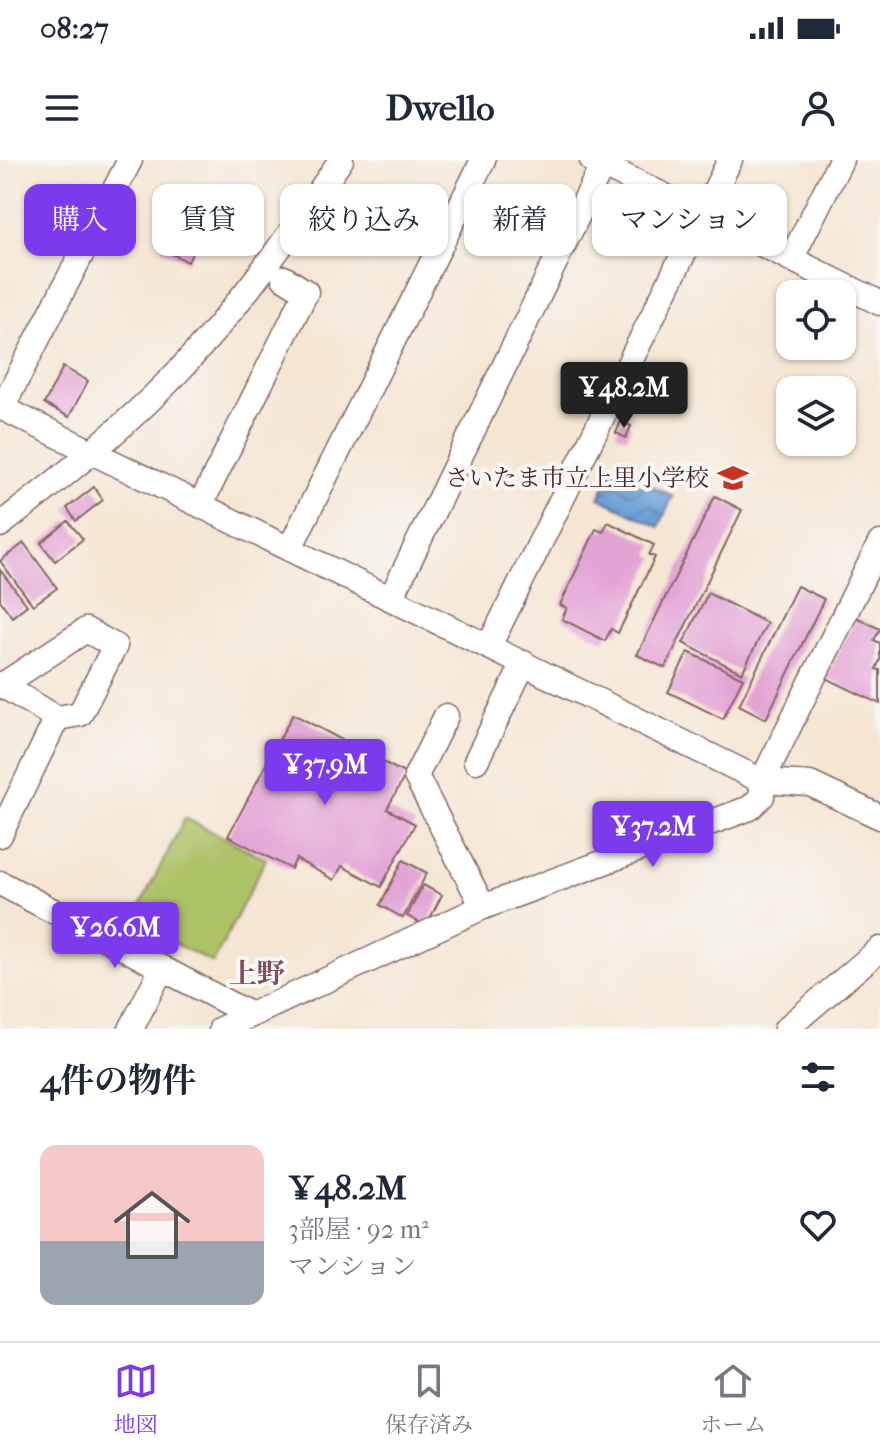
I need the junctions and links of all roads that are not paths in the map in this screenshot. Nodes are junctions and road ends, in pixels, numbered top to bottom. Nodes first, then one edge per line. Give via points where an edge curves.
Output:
1 (130, 160) edge
2 (341, 160) edge
3 (483, 160) edge
4 (730, 160) edge
5 (841, 160) edge
6 (599, 162) edge
7 (642, 184) edge
8 (718, 184) edge
9 (683, 256) edge
10 (785, 256) edge
11 (791, 259) junction
12 (284, 278) dead end
13 (880, 303) edge
14 (1, 407) edge
15 (94, 452) junction
16 (201, 504) junction
17 (0, 525) edge
18 (880, 543) edge
19 (290, 548) junction
20 (391, 598) junction
21 (489, 646) junction
22 (524, 663) junction
23 (1, 685) edge
24 (446, 716) dead end
25 (57, 718) junction
26 (476, 761) dead end
27 (762, 781) junction
28 (880, 817) edge
29 (0, 835) edge
30 (0, 883) edge
31 (483, 907) junction
32 (880, 949) edge
33 (162, 968) junction
34 (251, 1015) junction
35 (131, 1029) edge
36 (221, 1029) edge
37 (786, 1029) edge

1 - 14 street
2 - 15 street via 274,259 173,377
3 - 19 street
4 - 8 street
5 - 11 street
6 - 7 street
6 - 20 street
9 - 21 street
10 - 11 street
11 - 13 street
12 - 16 street via 306,292
14 - 15 street
15 - 16 street
15 - 17 street
16 - 19 street
18 - 27 street
19 - 20 street
20 - 21 street
21 - 22 street
22 - 26 street
22 - 27 street
23 - 25 street
23 - 25 street via 86,630 115,646 80,714
24 - 31 street via 416,776
25 - 29 street
27 - 28 street via 810,784
27 - 31 street via 762,796 750,808
30 - 33 street
31 - 34 street
32 - 37 street
33 - 34 street
33 - 35 street
34 - 36 street

